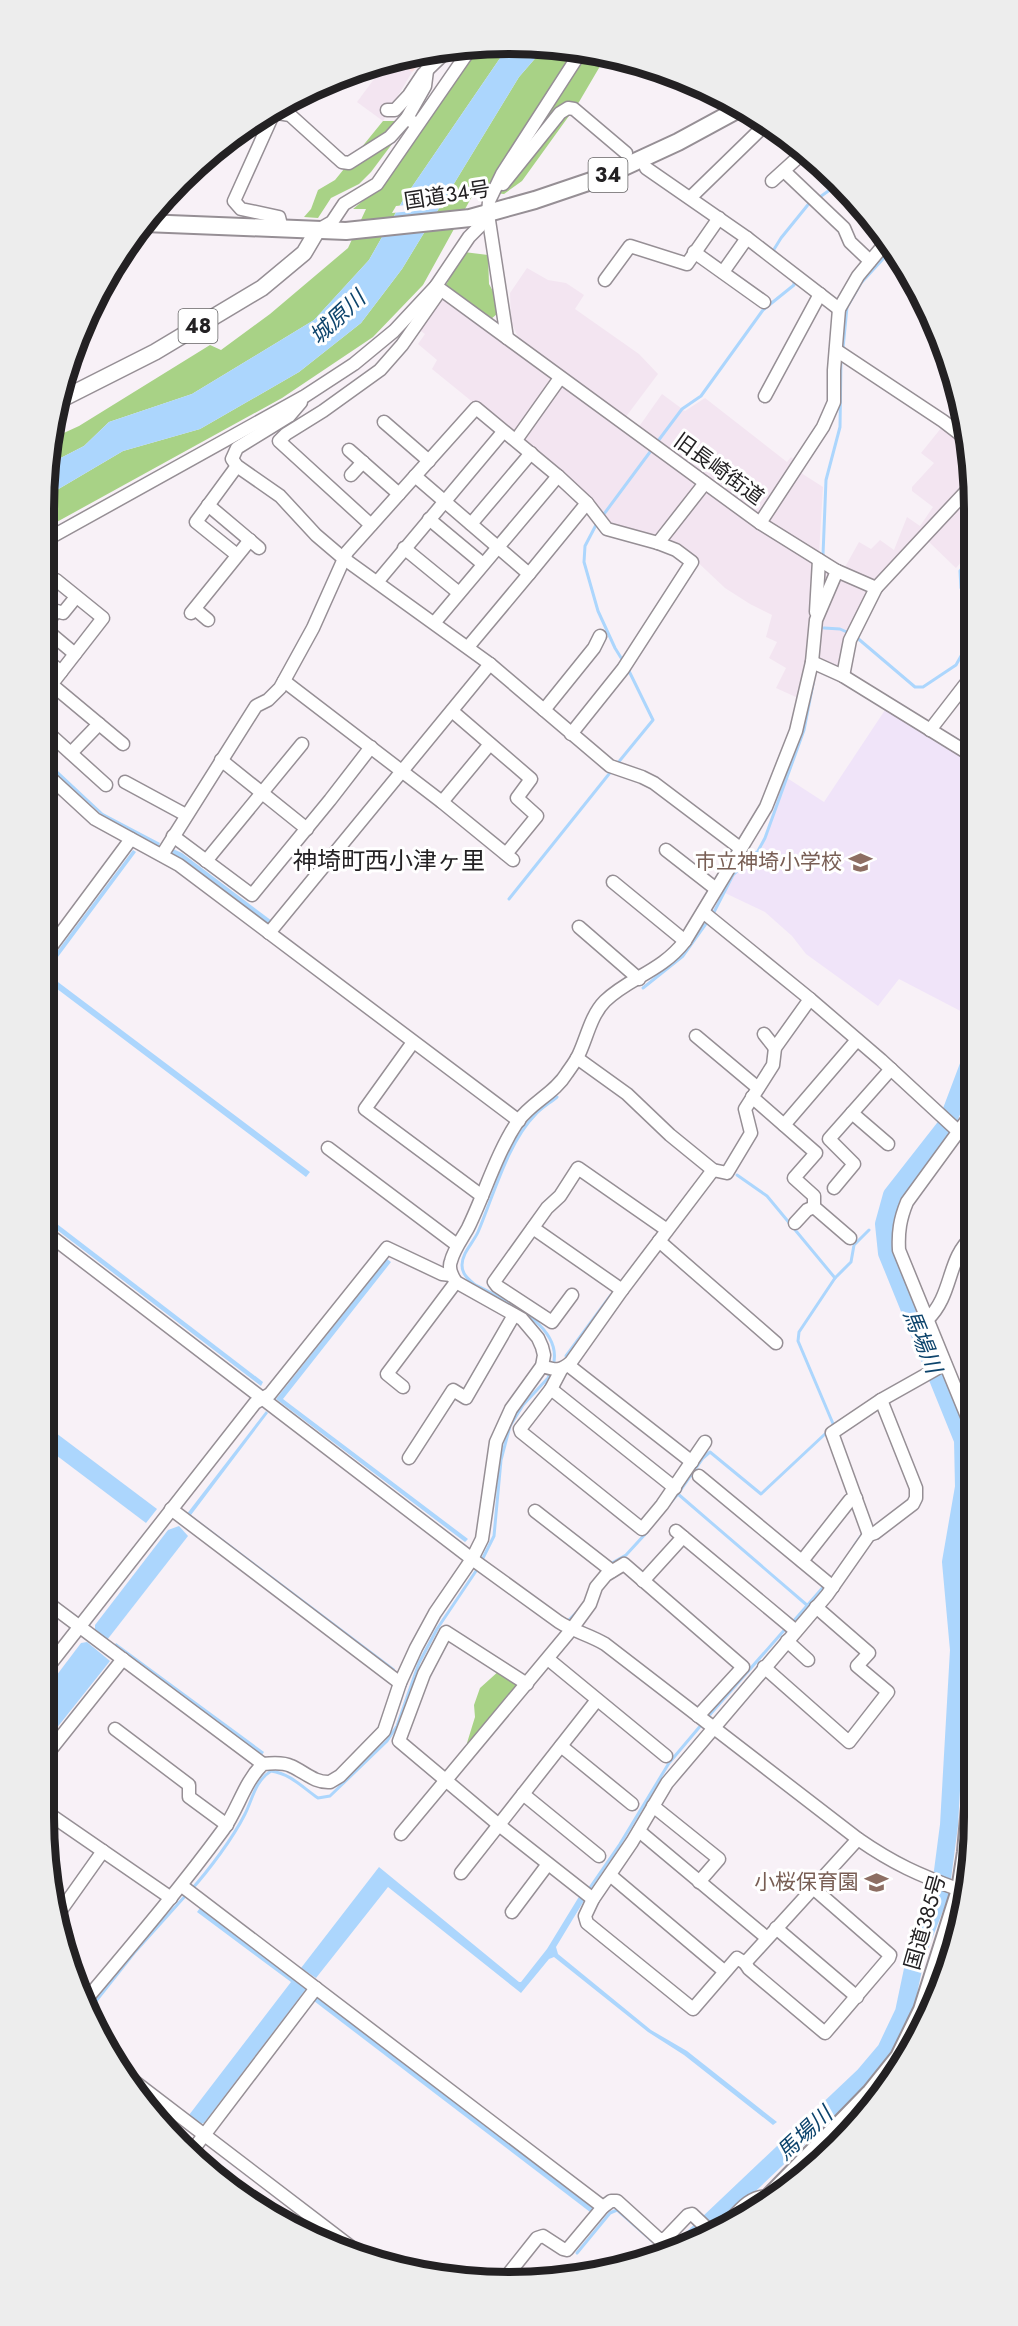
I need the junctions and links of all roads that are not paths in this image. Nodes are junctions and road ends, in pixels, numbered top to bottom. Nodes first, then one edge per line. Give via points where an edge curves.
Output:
1 (464, 57) edge
2 (576, 59) edge
3 (437, 60) edge
4 (427, 62) edge
5 (428, 69) junction
6 (387, 110) dead end
7 (731, 113) edge
8 (284, 114) edge
9 (412, 121) junction
10 (270, 122) edge
11 (760, 130) edge
12 (626, 153) dead end
13 (798, 158) edge
14 (646, 168) dead end
15 (784, 171) junction
16 (772, 181) dead end
17 (491, 195) junction
18 (691, 197) junction
19 (488, 214) junction
20 (719, 218) junction
21 (155, 224) edge
22 (282, 230) junction
23 (317, 231) junction
24 (747, 238) junction
25 (881, 248) edge
26 (694, 252) junction
27 (870, 261) junction
28 (723, 272) junction
29 (605, 280) dead end
30 (436, 286) junction
31 (820, 294) junction
32 (764, 302) dead end
33 (840, 309) junction
34 (507, 338) junction
35 (841, 354) junction
36 (560, 378) junction
37 (69, 394) edge
38 (305, 396) junction
39 (765, 396) dead end
40 (384, 422) dead end
41 (957, 431) edge
42 (503, 432) junction
43 (516, 440) junction
44 (349, 450) dead end
45 (531, 453) junction
46 (429, 461) junction
47 (363, 462) junction
48 (237, 466) junction
49 (351, 475) dead end
50 (415, 476) junction
51 (558, 476) junction
52 (705, 483) junction
53 (399, 494) junction
54 (964, 494) edge
55 (444, 501) junction
56 (587, 503) junction
57 (208, 505) junction
58 (429, 519) junction
59 (760, 523) junction
60 (471, 524) junction
61 (371, 525) junction
62 (54, 537) edge
63 (658, 543) junction
64 (498, 547) junction
65 (404, 548) junction
66 (237, 555) junction
67 (343, 558) junction
68 (819, 560) junction
69 (483, 564) junction
70 (837, 571) junction
71 (529, 574) junction
72 (56, 580) dead end
73 (378, 581) junction
74 (876, 588) junction
75 (459, 593) junction
76 (76, 597) junction
77 (54, 615) edge
78 (208, 620) dead end
79 (816, 620) junction
80 (435, 622) junction
81 (54, 636) edge
82 (600, 636) dead end
83 (468, 647) junction
84 (75, 654) junction
85 (812, 662) junction
86 (490, 664) junction
87 (54, 666) edge
88 (61, 672) junction
89 (843, 676) junction
90 (54, 680) edge
91 (284, 681) junction
92 (964, 686) edge
93 (54, 694) edge
94 (544, 710) junction
95 (452, 711) junction
96 (99, 724) junction
97 (930, 730) junction
98 (571, 734) junction
99 (54, 738) edge
100 (123, 744) dead end
101 (302, 744) dead end
102 (490, 744) junction
103 (371, 747) junction
104 (964, 751) edge
105 (71, 753) junction
106 (221, 760) junction
107 (402, 771) junction
108 (54, 781) edge
109 (124, 782) dead end
110 (106, 785) dead end
111 (262, 792) junction
112 (442, 802) junction
113 (186, 815) junction
114 (307, 829) junction
115 (173, 836) junction
116 (131, 839) junction
117 (740, 848) junction
118 (666, 850) dead end
119 (162, 855) junction
120 (206, 861) junction
121 (613, 882) dead end
122 (716, 889) junction
123 (703, 912) junction
124 (579, 927) dead end
125 (269, 933) junction
126 (685, 941) junction
127 (54, 943) edge
128 (639, 979) junction
129 (810, 999) junction
130 (764, 1034) dead end
131 (696, 1036) dead end
132 (857, 1040) junction
133 (411, 1046) dead end
134 (774, 1048) junction
135 (577, 1058) junction
136 (891, 1069) junction
137 (755, 1092) junction
138 (852, 1113) junction
139 (519, 1120) junction
140 (784, 1125) junction
141 (964, 1125) edge
142 (959, 1132) junction
143 (888, 1144) dead end
144 (328, 1148) dead end
145 (713, 1170) junction
146 (834, 1188) dead end
147 (482, 1196) junction
148 (814, 1207) junction
149 (795, 1223) dead end
150 (533, 1228) junction
151 (667, 1230) junction
152 (850, 1238) dead end
153 (54, 1239) edge
154 (659, 1241) junction
155 (964, 1244) edge
156 (457, 1245) junction
157 (454, 1278) junction
158 (622, 1290) junction
159 (572, 1295) dead end
160 (523, 1313) junction
161 (927, 1320) junction
162 (776, 1343) dead end
163 (945, 1364) junction
164 (555, 1368) junction
165 (403, 1387) dead end
166 (551, 1389) junction
167 (262, 1397) junction
168 (881, 1400) junction
169 (964, 1409) edge
170 (511, 1426) junction
171 (705, 1442) dead end
172 (409, 1458) dead end
173 (692, 1462) junction
174 (699, 1476) dead end
175 (675, 1488) junction
176 (856, 1498) junction
177 (171, 1509) junction
178 (535, 1511) dead end
179 (869, 1535) junction
180 (473, 1560) junction
181 (802, 1561) junction
182 (612, 1570) junction
183 (644, 1581) junction
184 (829, 1584) junction
185 (816, 1607) junction
186 (54, 1608) edge
187 (79, 1627) junction
188 (791, 1627) junction
189 (572, 1630) junction
190 (786, 1641) junction
191 (54, 1659) edge
192 (123, 1659) junction
193 (548, 1659) junction
194 (808, 1660) dead end
195 (764, 1667) junction
196 (400, 1683) junction
197 (527, 1684) junction
198 (597, 1700) junction
199 (705, 1722) junction
200 (115, 1729) dead end
201 (54, 1745) edge
202 (561, 1746) junction
203 (666, 1756) dead end
204 (263, 1764) junction
205 (446, 1781) junction
206 (523, 1794) junction
207 (632, 1804) dead end
208 (653, 1806) junction
209 (54, 1817) edge
210 (227, 1825) junction
211 (499, 1825) junction
212 (639, 1832) junction
213 (401, 1834) dead end
214 (858, 1839) junction
215 (103, 1851) junction
216 (599, 1856) dead end
217 (548, 1864) junction
218 (461, 1873) dead end
219 (610, 1875) junction
220 (960, 1876) edge
221 (699, 1882) junction
222 (812, 1887) junction
223 (187, 1889) junction
224 (956, 1889) junction
225 (171, 1898) junction
226 (593, 1899) junction
227 (63, 1907) edge
228 (512, 1912) dead end
229 (776, 1928) junction
230 (767, 1938) junction
231 (745, 1963) junction
232 (724, 1971) junction
233 (316, 1988) junction
234 (90, 1994) edge
235 (857, 1997) junction
236 (924, 2001) edge
237 (875, 2087) edge
238 (145, 2090) edge
239 (204, 2135) junction
240 (828, 2142) edge
241 (195, 2147) edge
242 (603, 2207) junction
243 (695, 2216) junction
244 (706, 2227) edge
245 (343, 2240) edge
246 (674, 2240) edge
247 (510, 2272) edge

1 - 9 street
2 - 17 street
3 - 5 street
4 - 5 street
5 - 6 street via 410,95 395,110
5 - 9 street
7 - 19 highway, 国道34号 / 34 via 610,174
8 - 9 street via 290,115 342,162 349,163
9 - 23 street via 377,184 344,204 332,222
10 - 22 street via 234,201 241,208 279,217
11 - 18 street
12 - 17 street via 574,109 567,108
13 - 15 street
14 - 18 street
15 - 16 street
15 - 27 street via 844,228 850,242
17 - 19 street
18 - 20 street
19 - 23 highway, 国道34号 / 34
19 - 30 street
19 - 34 street
20 - 24 street
20 - 26 street
21 - 22 highway, 国道34号 / 34
22 - 23 highway, 国道34号 / 34
23 - 37 main road, 48 via 304,253 262,288 155,352 116,364
24 - 28 street
24 - 31 street
25 - 27 street
26 - 28 street
26 - 29 street via 687,264 630,246
27 - 33 street
28 - 32 street
30 - 34 street, 旧長崎街道
30 - 38 street via 371,351
30 - 61 street via 437,295 380,370 279,441
31 - 33 street
31 - 39 street
33 - 35 street
34 - 36 street, 旧長崎街道
35 - 41 street
35 - 59 street via 834,402 823,427
36 - 43 street
36 - 52 street, 旧長崎街道
38 - 48 street via 288,416 237,448 232,459
38 - 62 street
40 - 46 street
42 - 43 street
42 - 46 street via 476,408
42 - 55 street
43 - 45 street
44 - 47 street
45 - 51 street
45 - 60 street
46 - 50 street
47 - 49 street
47 - 53 street
48 - 57 street
48 - 67 street via 280,496 315,535
50 - 53 street
50 - 55 street
51 - 56 street
51 - 64 street
52 - 59 street, 旧長崎街道
52 - 63 street
53 - 61 street
54 - 74 street
55 - 58 street
55 - 60 street
56 - 63 street via 607,529
56 - 71 street
57 - 66 street via 196,522
57 - 66 street via 254,544
58 - 65 street
58 - 69 street
59 - 68 street, 旧長崎街道
60 - 64 street
61 - 67 street
63 - 98 street via 692,562 626,665
64 - 69 street
64 - 71 street
65 - 73 street
65 - 75 street
66 - 78 street via 193,611
67 - 73 street
67 - 91 street via 314,628
68 - 70 street, 旧長崎街道
68 - 79 street
69 - 75 street
70 - 74 street, 旧長崎街道
70 - 79 street
71 - 83 street
72 - 76 street
73 - 80 street
74 - 89 street via 852,635
75 - 80 street
76 - 77 street via 63,612
76 - 84 street via 103,618
79 - 85 street
80 - 83 street
81 - 84 street
82 - 94 street
83 - 86 street
84 - 88 street
85 - 89 street
85 - 117 street via 796,731 771,796
86 - 94 street
86 - 95 street
87 - 88 street
88 - 90 street
89 - 97 street
91 - 103 street
91 - 106 street via 268,700 256,706
92 - 97 street
93 - 96 street
94 - 98 street
95 - 102 street
95 - 107 street
96 - 100 street
96 - 105 street
97 - 104 street
98 - 117 street via 613,768 654,783
99 - 105 street
101 - 111 street
102 - 112 street
102 - 112 street via 531,779 517,798 537,816 509,857
103 - 107 street
103 - 114 street
105 - 110 street
106 - 111 street
106 - 113 street
107 - 112 street
107 - 125 street
108 - 116 street via 95,819
109 - 113 street
111 - 114 street
111 - 120 street
113 - 115 street
114 - 120 street via 252,895
115 - 119 street
115 - 120 street
116 - 119 street
116 - 127 street
117 - 122 street
118 - 122 street
119 - 125 street
121 - 126 street
122 - 123 street
123 - 126 street
123 - 129 street
124 - 128 street
125 - 139 street
126 - 128 street via 675,954
128 - 135 street via 605,1001 596,1012
129 - 132 street
129 - 134 street
130 - 134 street
131 - 137 street
132 - 136 street
132 - 140 street
133 - 147 street via 365,1109
134 - 137 street via 772,1065
135 - 139 street via 565,1077
135 - 145 street via 627,1094
136 - 138 street
136 - 142 street
137 - 140 street
137 - 145 street via 744,1109 751,1133 727,1173
138 - 143 street
138 - 146 street via 829,1139 854,1164
139 - 147 street
140 - 148 street via 816,1153 794,1178 814,1196
141 - 142 street
142 - 161 street via 907,1202 898,1235 899,1250
144 - 156 street
145 - 151 street
147 - 156 street
148 - 149 street
148 - 152 street
150 - 151 street via 578,1168
150 - 158 street
150 - 160 street via 494,1282
151 - 154 street
153 - 167 street
154 - 158 street
154 - 162 street
155 - 161 street via 956,1255 949,1286
156 - 157 street via 450,1263
157 - 160 street via 465,1289
157 - 165 street via 387,1374
157 - 167 street via 387,1248 270,1394
158 - 164 street
159 - 160 street via 552,1322
160 - 164 street
160 - 172 street via 466,1398 453,1390
161 - 163 street
163 - 168 street
163 - 169 street
164 - 166 street
164 - 170 street
164 - 173 street
166 - 170 street
166 - 175 street
167 - 177 street
167 - 180 street
168 - 176 street via 832,1433
168 - 179 street via 916,1488 916,1498
170 - 175 street via 642,1529
170 - 180 street via 496,1442 485,1528
171 - 173 street
173 - 175 street
174 - 181 street
176 - 179 street
176 - 181 street via 850,1500
177 - 187 street
177 - 196 street
178 - 182 street
179 - 184 street
180 - 189 street
180 - 196 street via 435,1613
181 - 184 street
182 - 183 street via 624,1564
182 - 189 street via 596,1587 590,1604
183 - 188 street via 679,1534
183 - 199 street via 743,1667
184 - 185 street
185 - 188 street
185 - 195 street via 869,1653 857,1666 888,1692 849,1742
186 - 187 street
187 - 191 street
187 - 192 street
188 - 190 street
189 - 193 street
189 - 199 street via 605,1644
190 - 194 street
190 - 195 street
192 - 201 street
192 - 204 street
193 - 197 street
193 - 198 street
195 - 199 street
196 - 204 street via 384,1731 330,1782 314,1780 290,1765
197 - 205 street
197 - 205 street via 446,1632 424,1674 399,1741
198 - 202 street
198 - 203 street
199 - 208 street
199 - 214 street
200 - 210 street via 189,1785 189,1797
202 - 206 street
202 - 207 street
204 - 210 street
205 - 211 street
205 - 213 street
206 - 211 street
206 - 216 street
208 - 212 street
208 - 221 street via 719,1859
209 - 215 street
210 - 223 street
211 - 217 street
211 - 218 street
212 - 219 street
212 - 221 street
214 - 222 street
214 - 224 street via 891,1862
215 - 225 street
215 - 227 street
217 - 226 street
217 - 228 street
219 - 226 street
219 - 232 street
220 - 224 highway, 国道385号
221 - 230 street
222 - 229 street
222 - 235 street via 890,1954
223 - 225 street
223 - 233 street
224 - 236 highway, 国道385号
225 - 234 street
226 - 232 street via 585,1916 587,1923 693,2009
229 - 230 street
229 - 235 street
230 - 231 street
231 - 232 street via 737,1958
231 - 235 street via 825,2033
233 - 239 street
233 - 242 street
237 - 240 highway, 国道385号
238 - 239 street
239 - 241 street
239 - 245 street
242 - 243 street via 617,2201 660,2240 688,2215
242 - 247 street via 567,2250 543,2236 537,2238
243 - 244 street
243 - 246 street

